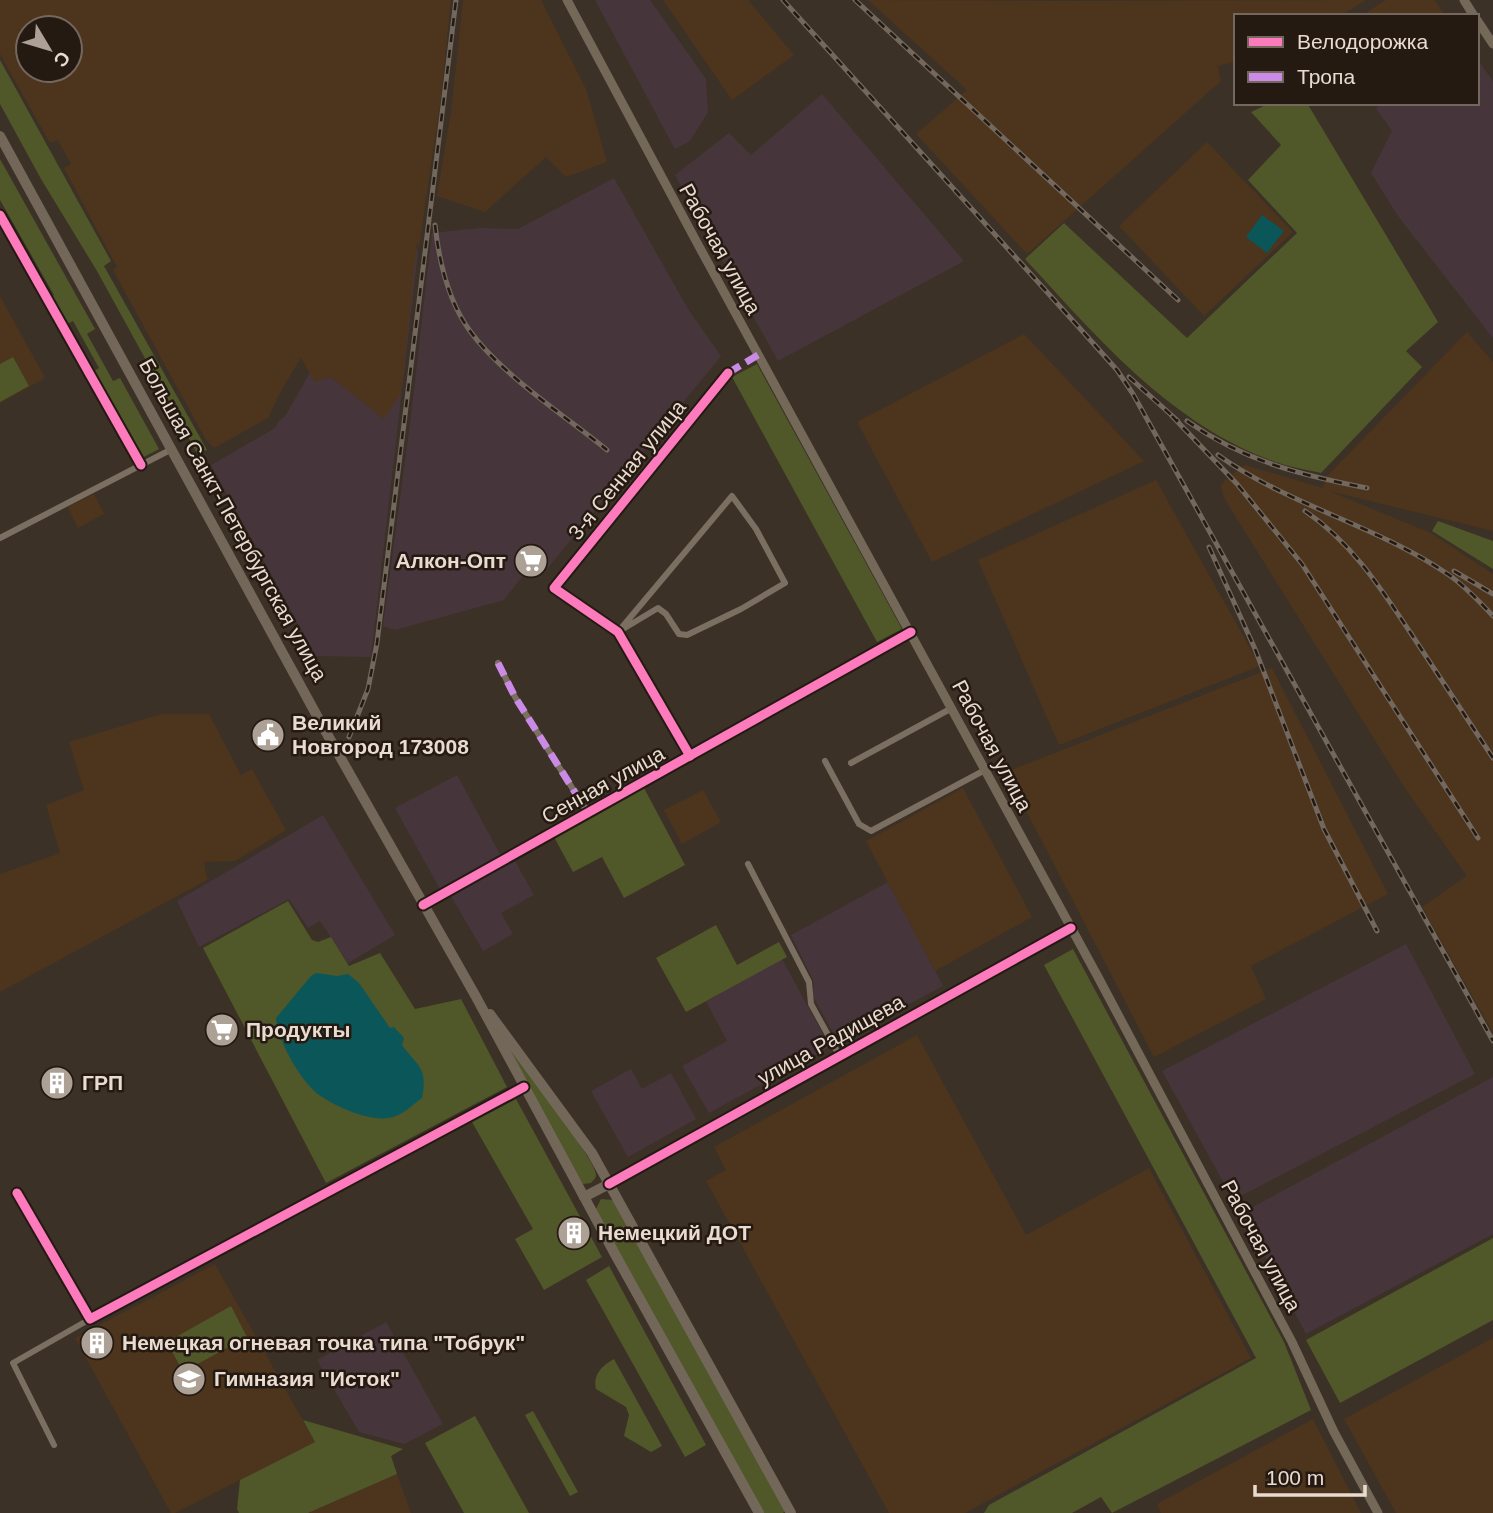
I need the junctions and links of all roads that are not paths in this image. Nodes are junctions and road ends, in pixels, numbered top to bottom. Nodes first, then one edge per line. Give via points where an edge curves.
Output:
1 (567, 0) edge
2 (1479, 23) edge
3 (1493, 44) edge
4 (0, 136) edge
5 (0, 215) edge
6 (728, 373) dead end
7 (172, 449) junction
8 (141, 466) junction
9 (0, 538) edge
10 (618, 632) junction
11 (911, 632) junction
12 (498, 663) dead end
13 (952, 708) junction
14 (690, 756) junction
15 (825, 761) dead end
16 (851, 763) dead end
17 (985, 770) junction
18 (588, 813) junction
19 (748, 864) dead end
20 (423, 905) junction
21 (1071, 928) junction
22 (475, 995) junction
23 (839, 1055) junction
24 (524, 1087) junction
25 (608, 1184) junction
26 (18, 1193) dead end
27 (584, 1197) junction
28 (90, 1319) junction
29 (54, 1445) dead end
30 (759, 1513) edge
31 (791, 1513) edge
32 (1378, 1513) edge

1 - 11 main road, Рабочая улица
2 - 3 main road
4 - 7 main road, Большая Санкт-Петербургская улица
5 - 8 street
6 - 10 street, 3-я Сенная улица via 554,588
7 - 8 street
7 - 20 main road, Большая Санкт-Петербургская улица
8 - 9 street
10 - 10 street via 658,608 679,634 687,635 785,583 756,528 732,496
10 - 14 street
11 - 13 main road, Рабочая улица
11 - 14 street, Сенная улица
12 - 18 street
13 - 16 street
13 - 17 main road, Рабочая улица
14 - 18 street, Сенная улица
15 - 17 street via 859,824 871,831
17 - 21 main road, Рабочая улица
18 - 20 street, Сенная улица
19 - 23 street via 810,982 811,1004
20 - 22 main road, Большая Санкт-Петербургская улица
21 - 23 street, улица Радищева
21 - 32 main road, Рабочая улица
22 - 24 main road, Большая Санкт-Петербургская улица
22 - 25 main road, Большая Санкт-Петербургская улица via 592,1153
23 - 25 street, улица Радищева
24 - 27 main road, Большая Санкт-Петербургская улица
24 - 28 street
25 - 27 main road
25 - 31 main road, Большая Санкт-Петербургская улица
26 - 28 street
27 - 30 main road, Большая Санкт-Петербургская улица
28 - 29 street via 13,1363

